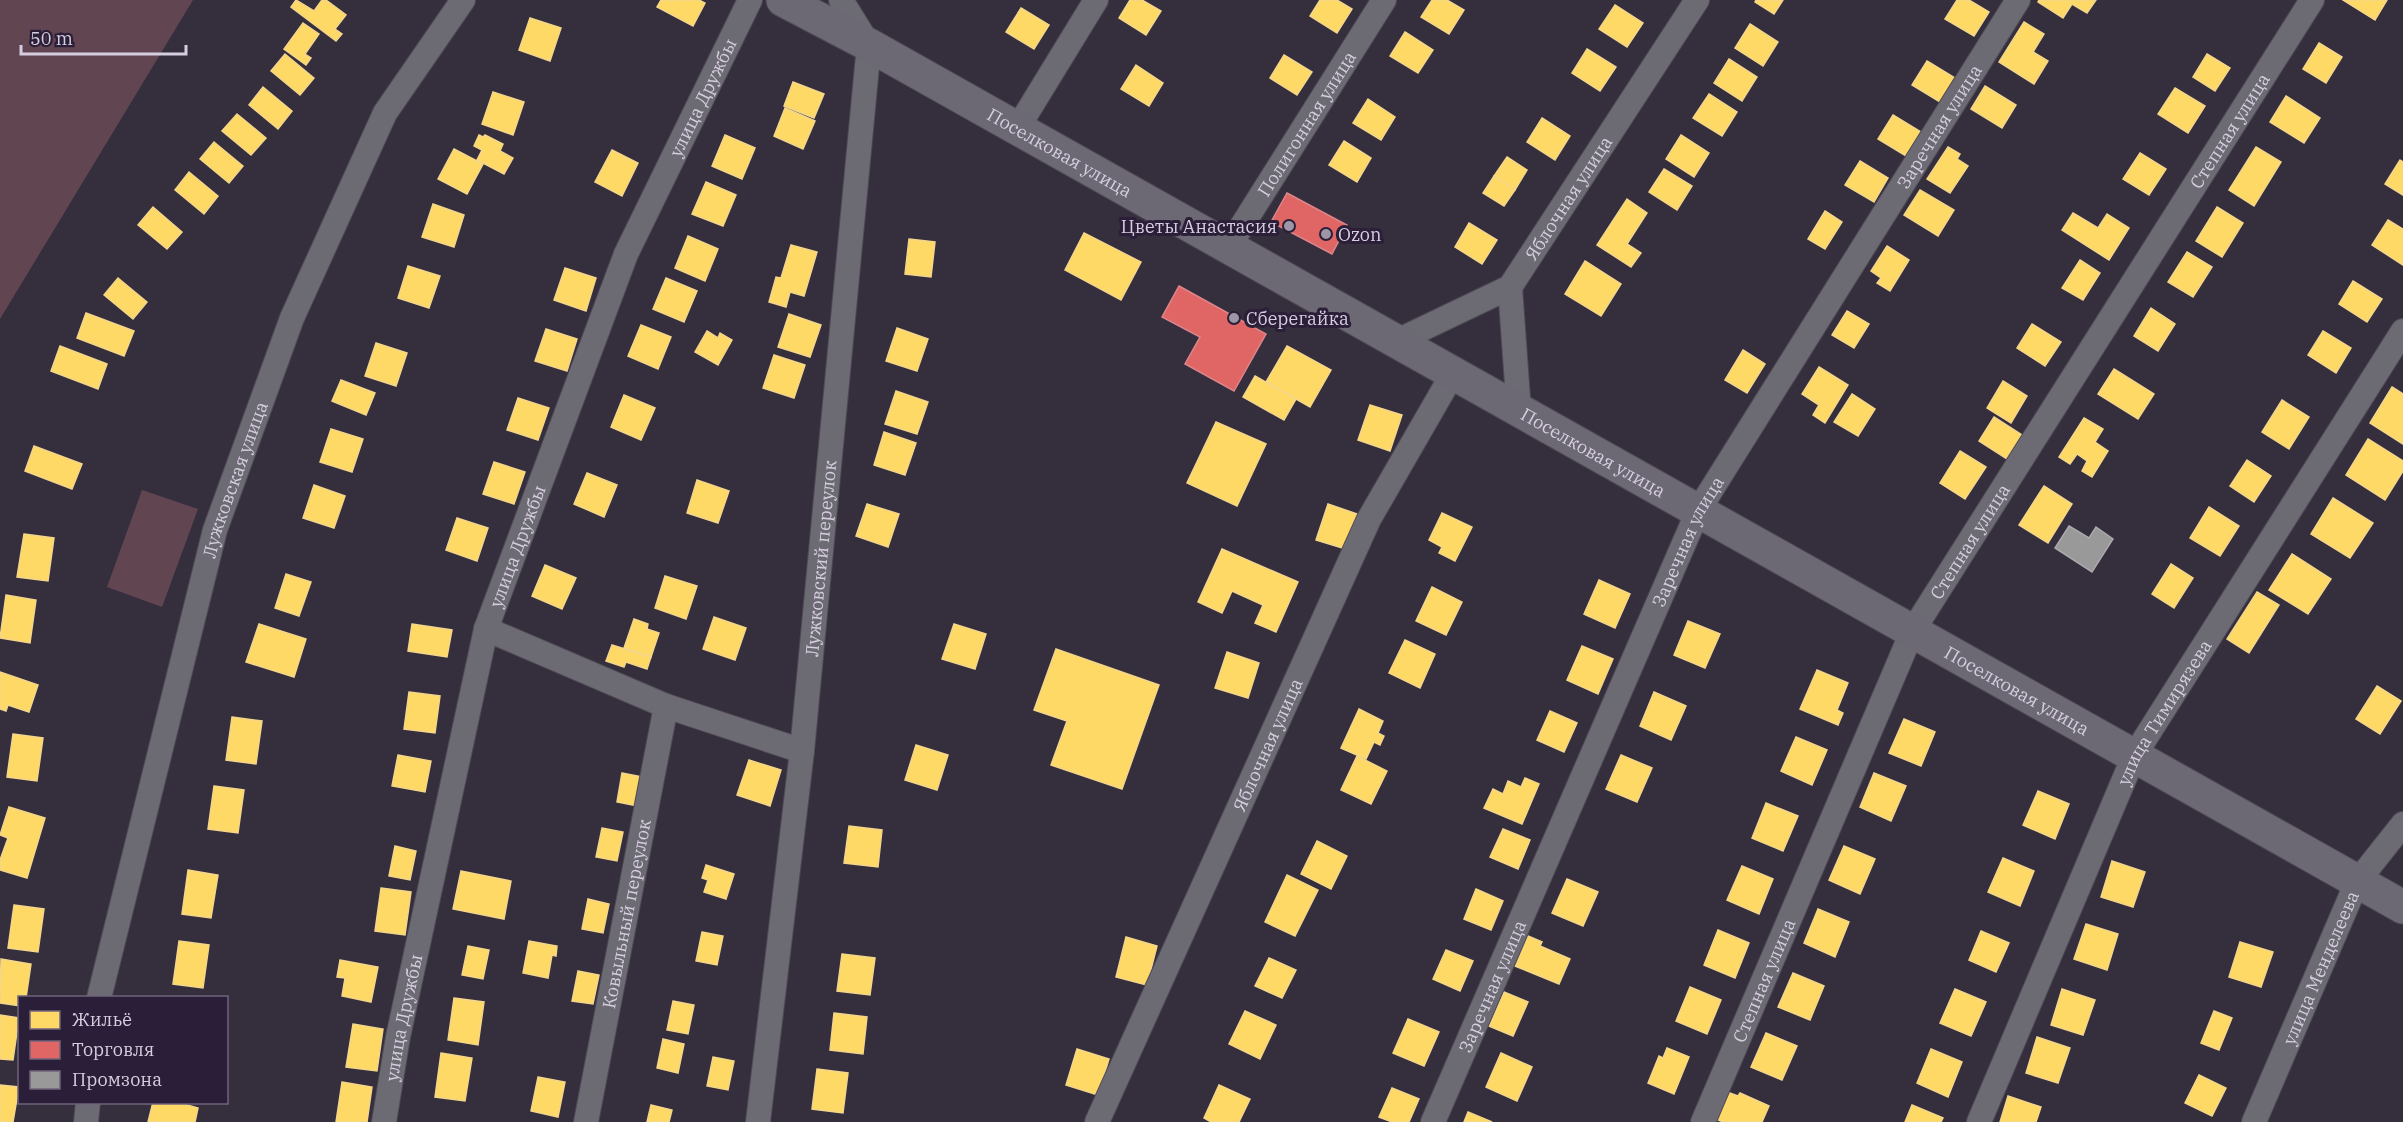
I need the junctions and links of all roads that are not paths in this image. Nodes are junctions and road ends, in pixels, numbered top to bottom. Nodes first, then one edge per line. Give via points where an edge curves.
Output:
1 (463, 0) edge
2 (750, 0) edge
3 (783, 0) edge
4 (841, 0) edge
5 (1096, 0) edge
6 (1384, 0) edge
7 (1696, 0) edge
8 (2018, 0) edge
9 (2312, 0) edge
10 (869, 45) junction
11 (1017, 129) junction
12 (1228, 248) junction
13 (1510, 287) junction
14 (2403, 331) edge
15 (1395, 342) junction
16 (1452, 375) junction
17 (1519, 412) junction
18 (1698, 512) junction
19 (486, 630) junction
20 (1912, 632) junction
21 (666, 706) junction
22 (802, 751) junction
23 (2134, 756) junction
24 (2403, 825) edge
25 (2357, 882) junction
26 (2403, 907) edge
27 (99, 996) edge
28 (88, 1104) edge
29 (86, 1122) edge
30 (384, 1122) edge
31 (586, 1122) edge
32 (758, 1122) edge
33 (1096, 1122) edge
34 (1433, 1122) edge
35 (1703, 1122) edge
36 (1979, 1122) edge
37 (2254, 1122) edge

1 - 27 street, Лужковская улица via 384,113 292,318 215,530
2 - 19 street, улица Дружбы via 626,254
3 - 10 highway, Поселковая улица
4 - 10 street
5 - 11 street
6 - 12 street, Полигонная улица
7 - 13 street, Яблочная улица
8 - 18 street, Заречная улица
9 - 20 street, Степная улица
10 - 11 highway, Поселковая улица
10 - 22 street, Лужковский переулок
11 - 12 highway, Поселковая улица
12 - 15 highway, Поселковая улица
13 - 15 street
13 - 17 street
14 - 23 street, улица Тимирязева
15 - 16 highway, Поселковая улица
16 - 17 highway, Поселковая улица
16 - 33 street, Яблочная улица via 1369,519
17 - 18 highway, Поселковая улица
18 - 20 highway, Поселковая улица
18 - 34 street, Заречная улица
19 - 21 street
19 - 30 street, улица Дружбы via 398,1037
20 - 23 highway, Поселковая улица
20 - 35 street, Степная улица
21 - 22 street
21 - 31 street, Ковыльный переулок
22 - 32 street, Лужковский переулок
23 - 25 highway, Поселковая улица
23 - 36 street, улица Тимирязева
24 - 25 street, улица Менделеева
25 - 26 highway, Поселковая улица
25 - 37 street, улица Менделеева
28 - 29 street

